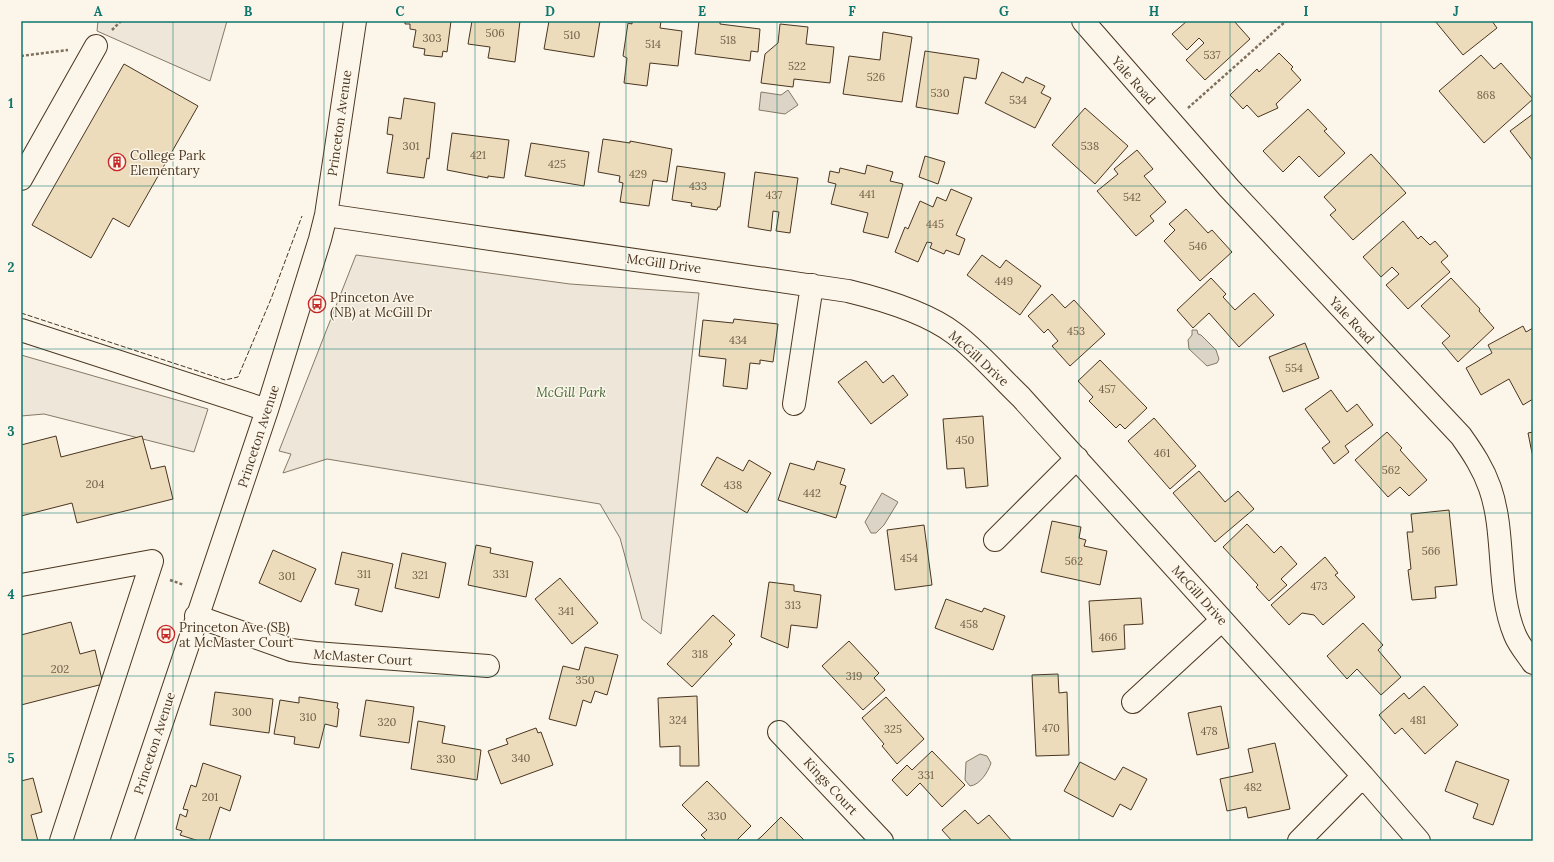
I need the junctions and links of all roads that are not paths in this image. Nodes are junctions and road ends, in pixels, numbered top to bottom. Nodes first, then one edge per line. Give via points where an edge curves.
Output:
1 (354, 21) edge
2 (1083, 21) edge
3 (96, 46) road end
4 (21, 179) edge
5 (326, 215) junction
6 (812, 284) junction
7 (21, 330) edge
8 (794, 404) dead end
9 (267, 410) junction
10 (1077, 458) junction
11 (995, 540) dead end
12 (21, 585) edge
13 (196, 616) junction
14 (1222, 620) junction
15 (1533, 663) edge
16 (488, 666) dead end
17 (1133, 702) dead end
18 (779, 732) dead end
19 (1363, 776) junction
20 (61, 841) edge
21 (122, 841) edge
22 (882, 841) edge
23 (1299, 841) edge
24 (1419, 841) edge

1 - 5 street, Princeton Avenue
2 - 15 street, Yale Road via 1224,182 1460,436 1481,465 1491,490 1497,517 1505,598 1515,635
3 - 4 street
5 - 6 street, McGill Drive
5 - 9 street, Princeton Avenue
6 - 8 street
6 - 10 street, McGill Drive via 873,297 954,333 1021,397
7 - 9 street
9 - 13 street, Princeton Avenue
10 - 11 street
10 - 14 street, McGill Drive
12 - 20 street via 152,561
13 - 16 street, McMaster Court via 291,650
13 - 21 street, Princeton Avenue
14 - 17 street
14 - 19 street, McGill Drive
18 - 22 street, Kings Court
19 - 23 street
19 - 24 street, McGill Drive

